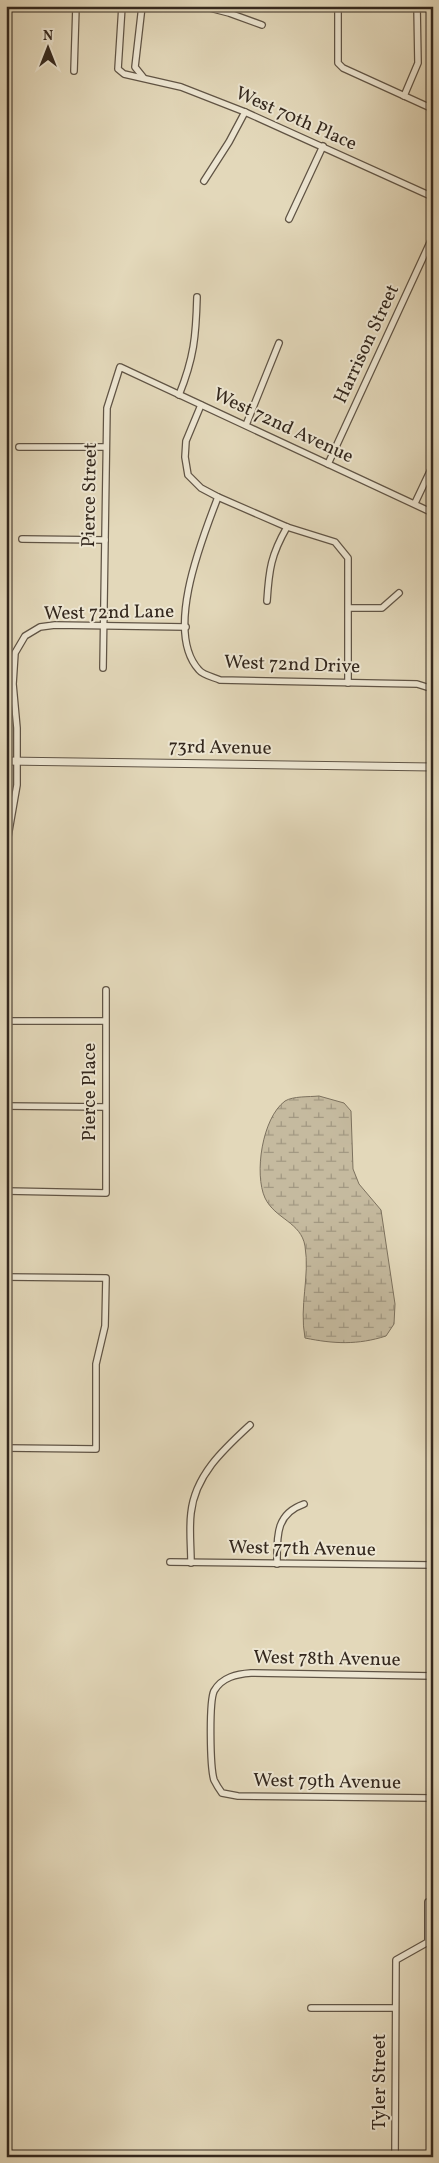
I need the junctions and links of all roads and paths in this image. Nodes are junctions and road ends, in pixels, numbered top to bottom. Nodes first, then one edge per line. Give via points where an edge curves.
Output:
1 (76, 6) edge
2 (122, 6) edge
3 (142, 6) edge
4 (202, 6) edge
5 (338, 6) edge
6 (417, 6) edge
7 (262, 25) dead end
8 (74, 71) dead end
9 (143, 77) junction
10 (404, 96) junction
11 (433, 109) edge
12 (245, 112) junction
13 (323, 146) junction
14 (204, 181) dead end
15 (433, 197) edge
16 (289, 219) dead end
17 (433, 236) edge
18 (197, 297) dead end
19 (280, 343) dead end
20 (120, 367) joint
21 (179, 395) junction
22 (201, 405) junction
23 (246, 425) junction
24 (19, 447) dead end
25 (106, 447) junction
26 (328, 464) junction
27 (433, 464) edge
28 (218, 497) junction
29 (415, 503) junction
30 (433, 513) edge
31 (287, 527) junction
32 (22, 539) dead end
33 (105, 540) junction
34 (399, 593) dead end
35 (267, 601) dead end
36 (349, 608) junction
37 (104, 626) junction
38 (186, 627) junction
39 (103, 668) dead end
40 (348, 683) junction
41 (433, 689) edge
42 (6, 761) edge
43 (17, 761) junction
44 (433, 767) edge
45 (9, 818) edge
46 (6, 848) edge
47 (106, 990) dead end
48 (6, 1020) edge
49 (104, 1021) junction
50 (6, 1106) edge
51 (105, 1107) junction
52 (6, 1192) edge
53 (6, 1277) edge
54 (250, 1425) dead end
55 (6, 1448) edge
56 (304, 1504) dead end
57 (170, 1562) dead end
58 (191, 1563) junction
59 (277, 1564) junction
60 (433, 1565) edge
61 (433, 1676) edge
62 (222, 1793) joint
63 (433, 1798) edge
64 (428, 1902) dead end
65 (311, 2008) dead end
66 (395, 2008) junction
67 (395, 2157) edge

1 - 8 street
2 - 9 street, West 70th Place via 118,69 124,74
3 - 9 street via 135,67
4 - 7 street
5 - 10 street via 338,63
6 - 10 street via 418,64
9 - 12 street, West 70th Place via 181,87
10 - 11 street
12 - 13 street, West 70th Place
12 - 14 street
13 - 15 street, West 70th Place
13 - 16 street
17 - 26 street, Harrison Street
18 - 21 street via 196,342 191,366
19 - 23 street
20 - 21 street, West 72nd Avenue
20 - 25 street, Pierce Street via 107,408
21 - 22 street, West 72nd Avenue
22 - 23 street, West 72nd Avenue
22 - 28 street via 186,441 188,475 201,488
23 - 26 street, West 72nd Avenue
24 - 25 street
25 - 33 street, Pierce Street
26 - 29 street, West 72nd Avenue
27 - 29 street
28 - 31 street
28 - 38 street, West 72nd Drive via 194,561 188,587
29 - 30 street, West 72nd Avenue
31 - 35 street via 275,548
31 - 36 street via 335,542 348,558
32 - 33 street
33 - 37 street, Pierce Street
34 - 36 street via 382,608
36 - 40 street
37 - 38 street, West 72nd Lane
37 - 39 street, Pierce Street
37 - 43 street, West 72nd Lane via 40,627 25,636 15,653 12,684
38 - 40 street, West 72nd Drive via 188,654 200,672 220,680
40 - 41 street, West 72nd Drive via 417,684
42 - 43 street, 73rd Avenue
43 - 44 street, 73rd Avenue
43 - 45 street via 17,793
45 - 46 street
47 - 49 street, Pierce Place
48 - 49 street
49 - 51 street, Pierce Place
50 - 51 street
51 - 52 street, Pierce Place via 106,1192
53 - 55 street via 106,1278 106,1326 96,1364 96,1449
54 - 58 street via 220,1452 198,1488 191,1512
56 - 59 street via 290,1509 282,1520
57 - 58 street, West 77th Avenue
58 - 59 street, West 77th Avenue
59 - 60 street, West 77th Avenue
61 - 62 street, West 78th Avenue via 251,1673 234,1675 223,1681 214,1692 211,1759 214,1780
62 - 63 street, West 79th Avenue via 238,1796
64 - 66 street, Tyler Street via 428,1942 396,1960
65 - 66 street
66 - 67 street, Tyler Street

